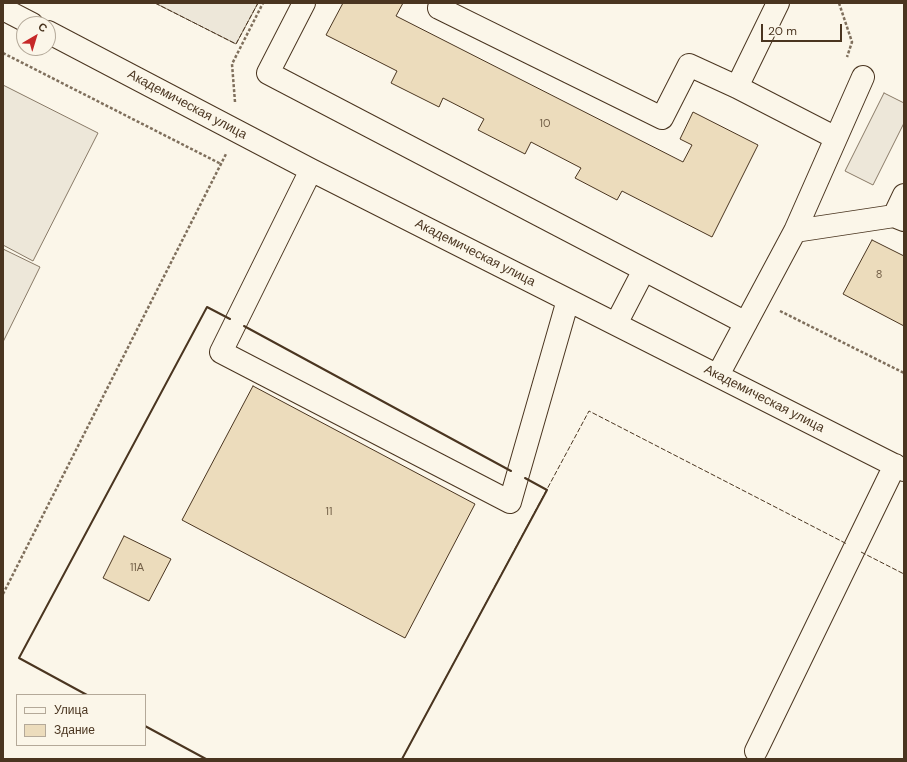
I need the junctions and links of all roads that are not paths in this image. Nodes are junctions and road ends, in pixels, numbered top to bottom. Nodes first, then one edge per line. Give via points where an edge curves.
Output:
1 (304, 3) edge
2 (442, 3) edge
3 (778, 3) edge
4 (3, 9) edge
5 (17, 16) edge
6 (56, 36) edge
7 (863, 78) road end
8 (737, 87) junction
9 (836, 138) junction
10 (312, 170) junction
11 (904, 195) edge
12 (899, 218) edge
13 (795, 230) junction
14 (644, 270) junction
15 (568, 300) junction
16 (746, 323) junction
17 (616, 324) junction
18 (718, 375) junction
19 (900, 467) edge
20 (756, 751) dead end

1 - 14 street via 268,73
2 - 8 street via 439,8 662,118 689,65
3 - 8 street
4 - 5 street
6 - 10 street, Академическая улица
7 - 9 street
8 - 9 street
9 - 13 street
10 - 15 street, Академическая улица
10 - 15 street via 221,352 510,502
11 - 12 street
12 - 13 street
13 - 16 street
14 - 16 street
14 - 17 street
15 - 17 street, Академическая улица
16 - 18 street
17 - 18 street, Академическая улица
18 - 19 street, Академическая улица
19 - 20 street

